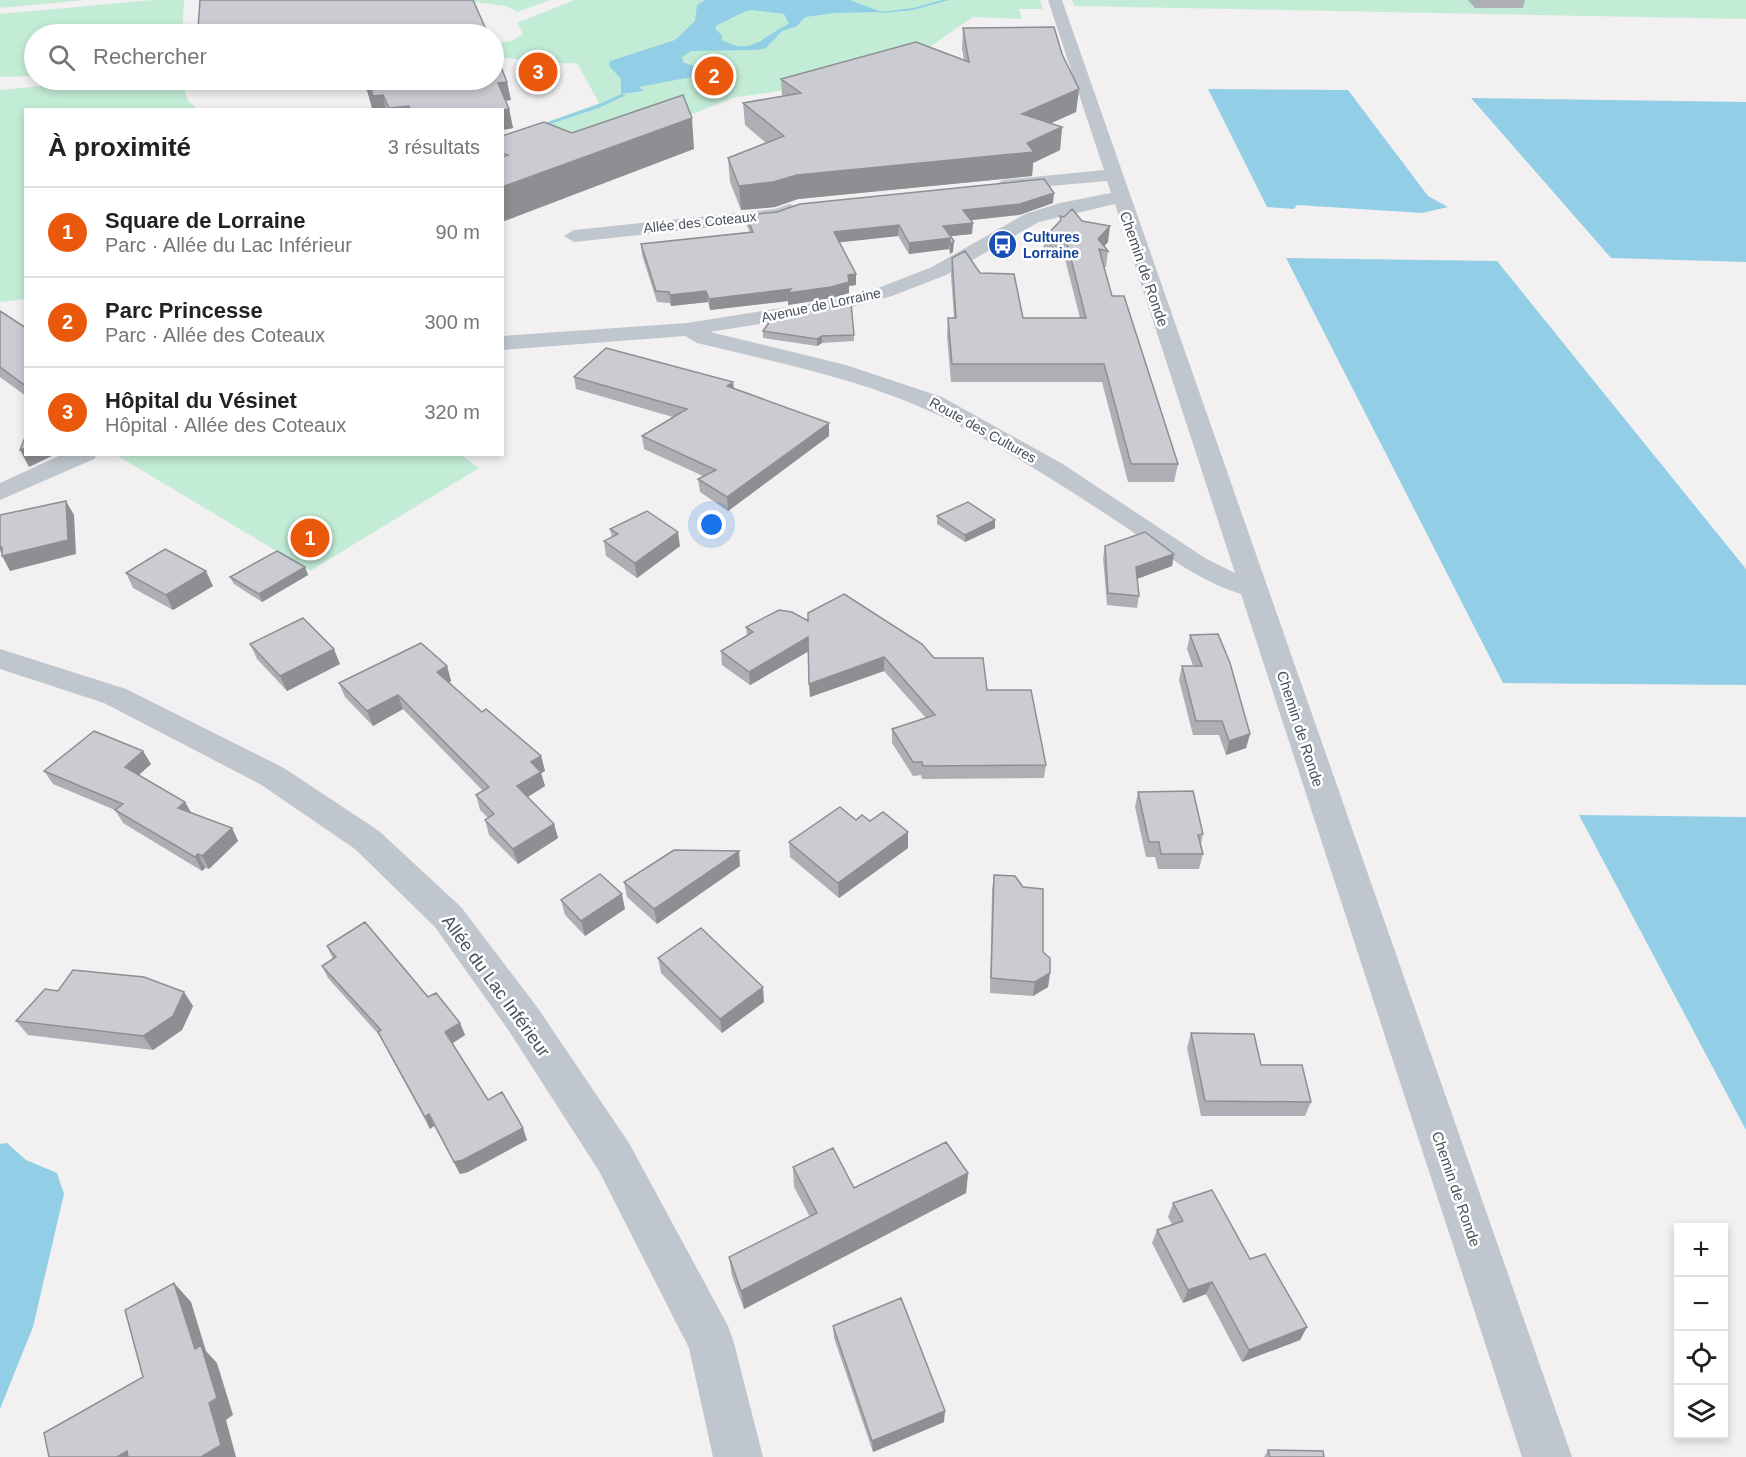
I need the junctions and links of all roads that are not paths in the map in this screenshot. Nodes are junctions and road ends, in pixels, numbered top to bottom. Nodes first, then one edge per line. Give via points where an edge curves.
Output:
1 (1055, 0) edge
2 (1116, 186) junction
3 (983, 187) edge
4 (810, 206) edge
5 (573, 236) dead end
6 (687, 329) junction
7 (504, 343) edge
8 (81, 456) edge
9 (0, 492) edge
10 (1255, 589) junction
11 (0, 659) edge
12 (738, 1457) edge
13 (1547, 1457) edge

1 - 2 street, Chemin de Ronde
2 - 3 street
2 - 6 street, Avenue de Lorraine via 1032,218 939,271 885,292 793,313
2 - 10 street, Chemin de Ronde
4 - 5 street, Allée des Coteaux via 777,214
6 - 7 street, Avenue de Lorraine
6 - 10 street, Route des Cultures via 705,338 868,376 914,393 1032,456 1203,569
8 - 9 street
10 - 13 street, Chemin de Ronde
11 - 12 street, Allée du Lac Inférieur via 115,696 272,776 367,840 447,917 523,1019 614,1157 711,1343

